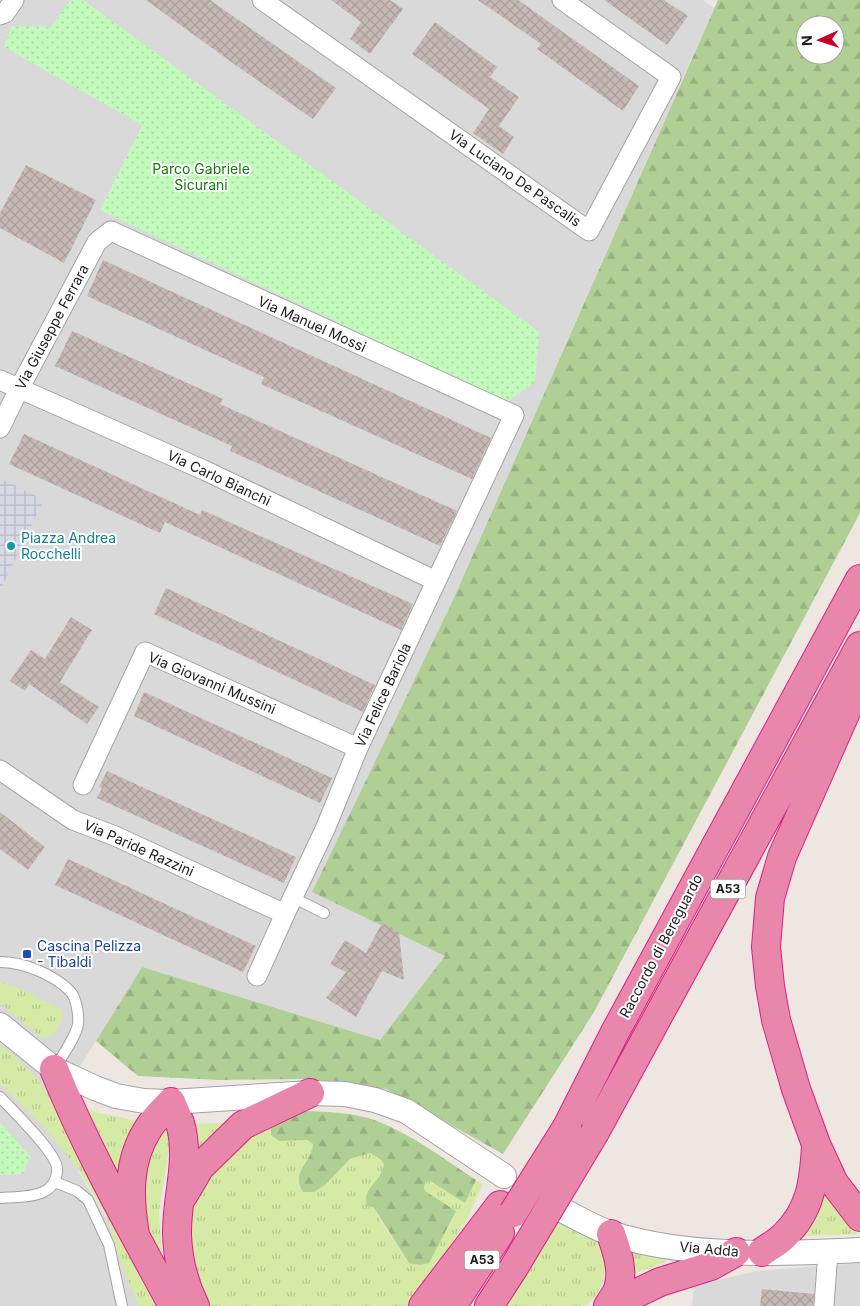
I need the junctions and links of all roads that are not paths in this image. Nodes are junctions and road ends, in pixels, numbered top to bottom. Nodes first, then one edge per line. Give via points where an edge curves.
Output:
1 (14, 0) edge
2 (262, 0) edge
3 (562, 0) edge
4 (0, 15) edge
5 (111, 231) joint
6 (0, 380) edge
7 (19, 389) junction
8 (514, 415) joint
9 (0, 428) edge
10 (860, 578) edge
11 (436, 581) junction
12 (860, 646) edge
13 (860, 680) edge
14 (358, 748) junction
15 (0, 770) edge
16 (83, 785) dead end
17 (289, 905) junction
18 (324, 913) dead end
19 (0, 962) edge
20 (257, 976) dead end
21 (0, 1025) edge
22 (54, 1069) junction
23 (310, 1093) junction
24 (0, 1097) edge
25 (171, 1102) junction
26 (816, 1144) junction
27 (504, 1176) dead end
28 (55, 1182) junction
29 (0, 1198) edge
30 (180, 1202) junction
31 (507, 1209) junction
32 (564, 1211) dead end
33 (860, 1217) edge
34 (611, 1234) junction
35 (134, 1235) junction
36 (860, 1250) edge
37 (828, 1251) junction
38 (749, 1252) junction
39 (122, 1306) edge
40 (173, 1306) edge
41 (195, 1306) edge
42 (423, 1306) edge
43 (452, 1306) edge
44 (489, 1306) edge
45 (609, 1306) edge
46 (824, 1306) edge

1 - 4 street
2 - 3 street, Via Luciano De Pascalis via 589,230 671,77
5 - 7 street, Via Giuseppe Ferrara via 97,242
5 - 8 street, Via Manuel Mossi
6 - 7 street, Via Carlo Bianchi
7 - 9 street, Via Giuseppe Ferrara
7 - 11 street, Via Carlo Bianchi via 206,471
8 - 11 street, Via Felice Bariola
10 - 31 highway, Raccordo di Bereguardo / A53, bridge via 614,1034
11 - 14 street, Via Felice Bariola
12 - 44 highway, A53, bridge via 595,1132
13 - 26 highway via 782,857 770,898 766,947 776,1020
14 - 16 street, Via Giovanni Mussini via 145,652
14 - 17 street, Via Felice Bariola
15 - 17 street, Via Paride Razzini via 73,820
17 - 18 lane
17 - 20 street, Via Felice Bariola
19 - 22 lane via 33,969 54,978 71,992 78,1024
21 - 22 street
22 - 25 street via 116,1096
22 - 35 highway
23 - 25 street
23 - 27 street via 345,1094 406,1111
23 - 30 highway via 243,1125 200,1167
24 - 28 lane via 50,1152 58,1168
25 - 30 highway via 180,1124 183,1144
25 - 35 highway via 148,1129 135,1155 130,1180
26 - 33 highway via 834,1183
26 - 38 highway via 814,1179 805,1210 784,1236
28 - 29 lane via 46,1191 33,1195
28 - 39 lane via 77,1191 88,1200 109,1245
30 - 41 highway via 177,1234 180,1266
31 - 42 highway
31 - 43 highway, Raccordo di Bereguardo / A53
32 - 34 street, Via Adda
34 - 38 street, Via Adda via 692,1249
34 - 45 highway via 620,1269 618,1288
35 - 40 highway
36 - 37 street, Via Adda
37 - 38 street, Via Adda
37 - 46 street
38 - 45 highway via 660,1282

